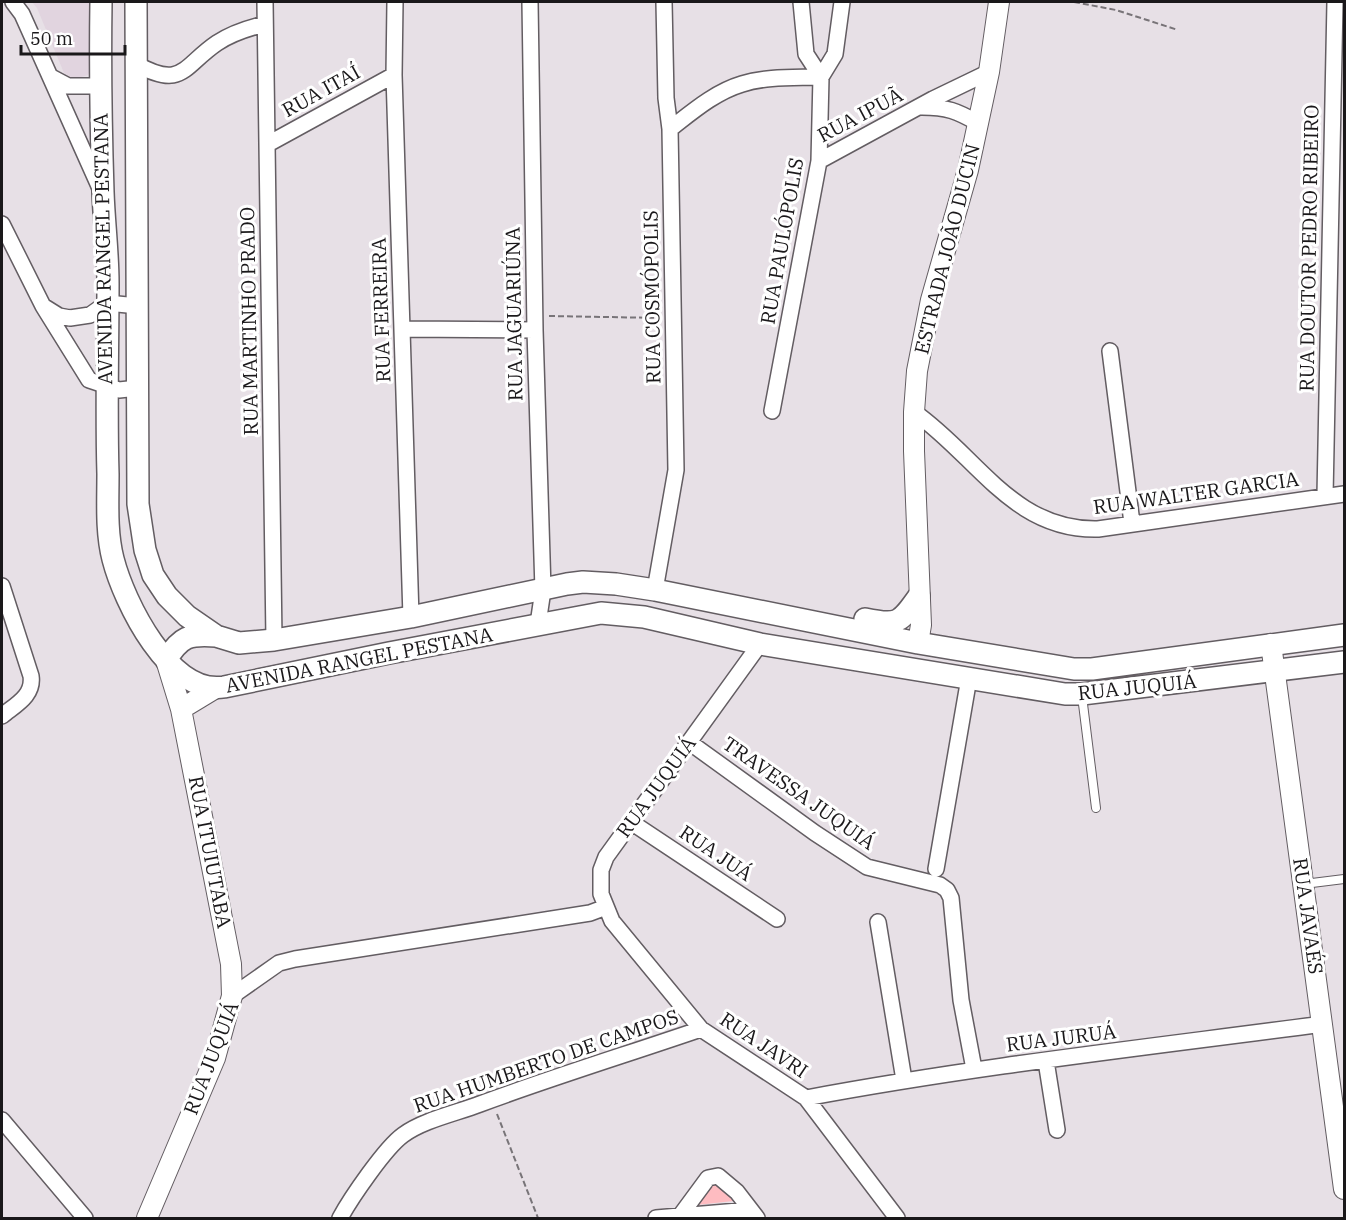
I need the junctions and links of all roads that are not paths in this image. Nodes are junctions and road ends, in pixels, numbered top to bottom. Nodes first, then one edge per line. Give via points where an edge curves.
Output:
1 (13, 2) edge
2 (101, 2) edge
3 (136, 2) edge
4 (265, 2) edge
5 (395, 2) edge
6 (530, 2) edge
7 (664, 2) edge
8 (801, 2) edge
9 (842, 2) edge
10 (999, 2) edge
11 (1335, 2) edge
12 (265, 24) junction
13 (136, 64) junction
14 (989, 72) junction
15 (394, 75) junction
16 (51, 77) junction
17 (821, 77) junction
18 (100, 86) junction
19 (922, 107) junction
20 (978, 123) junction
21 (670, 129) junction
22 (268, 144) junction
23 (819, 161) junction
24 (103, 194) junction
25 (2, 224) edge
26 (8, 249) edge
27 (107, 303) junction
28 (43, 306) junction
29 (138, 306) junction
30 (535, 323) junction
31 (403, 329) junction
32 (1110, 351) dead end
33 (106, 387) junction
34 (138, 388) junction
35 (772, 411) dead end
36 (914, 412) junction
37 (1344, 494) edge
38 (1325, 496) junction
39 (1132, 523) junction
40 (2, 586) edge
41 (543, 590) junction
42 (655, 590) junction
43 (919, 596) junction
44 (411, 617) junction
45 (798, 619) junction
46 (538, 624) junction
47 (1344, 635) edge
48 (216, 636) junction
49 (274, 640) junction
50 (918, 643) junction
51 (760, 644) junction
52 (1271, 644) junction
53 (166, 660) junction
54 (1344, 662) edge
55 (886, 665) junction
56 (1275, 670) junction
57 (969, 678) junction
58 (214, 689) junction
59 (1082, 694) junction
60 (182, 709) junction
61 (2, 715) edge
62 (689, 742) junction
63 (1096, 808) dead end
64 (631, 822) junction
65 (936, 869) dead end
66 (1344, 879) edge
67 (1304, 884) junction
68 (606, 907) junction
69 (777, 920) dead end
70 (878, 922) dead end
71 (232, 996) junction
72 (1323, 1024) junction
73 (701, 1029) junction
74 (1046, 1061) junction
75 (974, 1070) junction
76 (904, 1080) junction
77 (806, 1098) junction
78 (2, 1120) edge
79 (1057, 1130) dead end
80 (1344, 1189) edge
81 (754, 1214) edge
82 (680, 1216) junction
83 (85, 1218) edge
84 (147, 1218) edge
85 (340, 1218) edge
86 (656, 1218) edge
87 (897, 1218) edge

1 - 16 street
2 - 18 main road, AVENIDA RANGEL PESTANA
3 - 13 main road, AVENIDA RANGEL PESTANA
4 - 12 street, RUA MARTINHO PRADO
5 - 15 street, RUA FERREIRA
6 - 30 street, RUA JAGUARIÚNA
7 - 21 street, RUA COSMÓPOLIS
8 - 17 street via 806,54
9 - 17 street via 835,54
10 - 14 street, ESTRADA JOÃO DUCIN
11 - 38 street, RUA DOUTOR PEDRO RIBEIRO
12 - 13 street via 224,39 174,76 148,71
12 - 22 street, RUA MARTINHO PRADO
13 - 29 main road, AVENIDA RANGEL PESTANA
14 - 19 street, RUA IPUÃ
14 - 20 street, ESTRADA JOÃO DUCIN
15 - 22 street, RUA ITAÍ
15 - 31 street, RUA FERREIRA
16 - 18 street via 68,86
16 - 24 street
17 - 21 street via 741,84
17 - 23 street, RUA PAULÓPOLIS
18 - 24 main road, AVENIDA RANGEL PESTANA
19 - 20 street, RUA IPUÃ via 954,110
19 - 23 street, RUA IPUÃ
20 - 36 street, ESTRADA JOÃO DUCIN via 927,320
21 - 42 street, RUA COSMÓPOLIS via 676,470
22 - 49 street, RUA MARTINHO PRADO
23 - 35 street, RUA PAULÓPOLIS
24 - 27 main road, AVENIDA RANGEL PESTANA
25 - 26 street
26 - 28 street
27 - 28 street via 90,315 70,318
27 - 29 street
27 - 33 main road, AVENIDA RANGEL PESTANA
28 - 33 street via 90,380
29 - 34 main road, AVENIDA RANGEL PESTANA
30 - 31 street
30 - 41 street, RUA JAGUARIÚNA
31 - 44 street, RUA FERREIRA
32 - 39 street
33 - 34 street
33 - 53 main road, AVENIDA RANGEL PESTANA via 109,537 113,559 141,625
34 - 48 main road, AVENIDA RANGEL PESTANA via 138,504 145,550 153,575 166,596
36 - 39 street, RUA WALTER GARCIA via 938,429 1027,511 1071,528 1098,529
36 - 43 street, ESTRADA JOÃO DUCIN
37 - 38 street, RUA WALTER GARCIA
38 - 39 street, RUA WALTER GARCIA
40 - 61 street via 33,685
41 - 42 main road, AVENIDA RANGEL PESTANA via 583,582
41 - 44 main road, AVENIDA RANGEL PESTANA
41 - 46 street, RUA JAGUARIÚNA
42 - 45 main road, AVENIDA RANGEL PESTANA
43 - 45 main road via 907,614 889,624 841,615
43 - 50 street, ESTRADA JOÃO DUCIN
44 - 49 main road, AVENIDA RANGEL PESTANA
45 - 50 main road, RUA JUQUIÁ
45 - 51 main road via 776,626
46 - 51 main road, AVENIDA RANGEL PESTANA via 601,613 622,614
46 - 58 main road, AVENIDA RANGEL PESTANA
47 - 52 main road, RUA JUQUIÁ
48 - 49 main road, AVENIDA RANGEL PESTANA via 238,643
48 - 53 main road via 186,637
50 - 52 main road, RUA JUQUIÁ via 1074,669
50 - 55 main road via 905,660
51 - 55 main road, RUA JUQUIÁ
51 - 62 street, RUA JUQUIÁ
52 - 56 street, RUA JAVAÉS
53 - 58 main road, AVENIDA RANGEL PESTANA via 198,683
53 - 60 street, RUA ITUIUTABA
54 - 56 main road, RUA JUQUIÁ
55 - 57 main road, RUA JUQUIÁ
56 - 59 main road, RUA JUQUIÁ
56 - 67 street, RUA JAVAÉS
57 - 59 main road, RUA JUQUIÁ
57 - 65 street
58 - 60 street
59 - 63 lane
60 - 71 street, RUA ITUIUTABA via 231,964
62 - 64 street, RUA JUQUIÁ
62 - 75 street, TRAVESSA JUQUIÁ via 867,867 947,890
64 - 68 street, RUA JUQUIÁ via 601,870 601,894
64 - 69 street, RUA JUÁ
66 - 67 lane
67 - 72 street, RUA JAVAÉS
68 - 71 street, RUA JUQUIÁ via 590,913 295,958 279,963
68 - 73 street, RUA JAVRI via 612,921
70 - 76 street
71 - 84 street, RUA JUQUIÁ via 215,1058
72 - 74 street, RUA JURUÁ
72 - 80 street, RUA JAVAÉS
73 - 77 street, RUA JAVRI
73 - 85 street, RUA HUMBERTO DE CAMPOS via 422,1125 403,1135 387,1151
74 - 75 street, RUA JURUÁ
74 - 79 street
75 - 76 street, RUA JURUÁ
76 - 77 street, RUA JURUÁ
77 - 87 street, RUA JAVRI
78 - 83 street
81 - 82 street
81 - 82 street via 727,1182 713,1176
82 - 86 street

